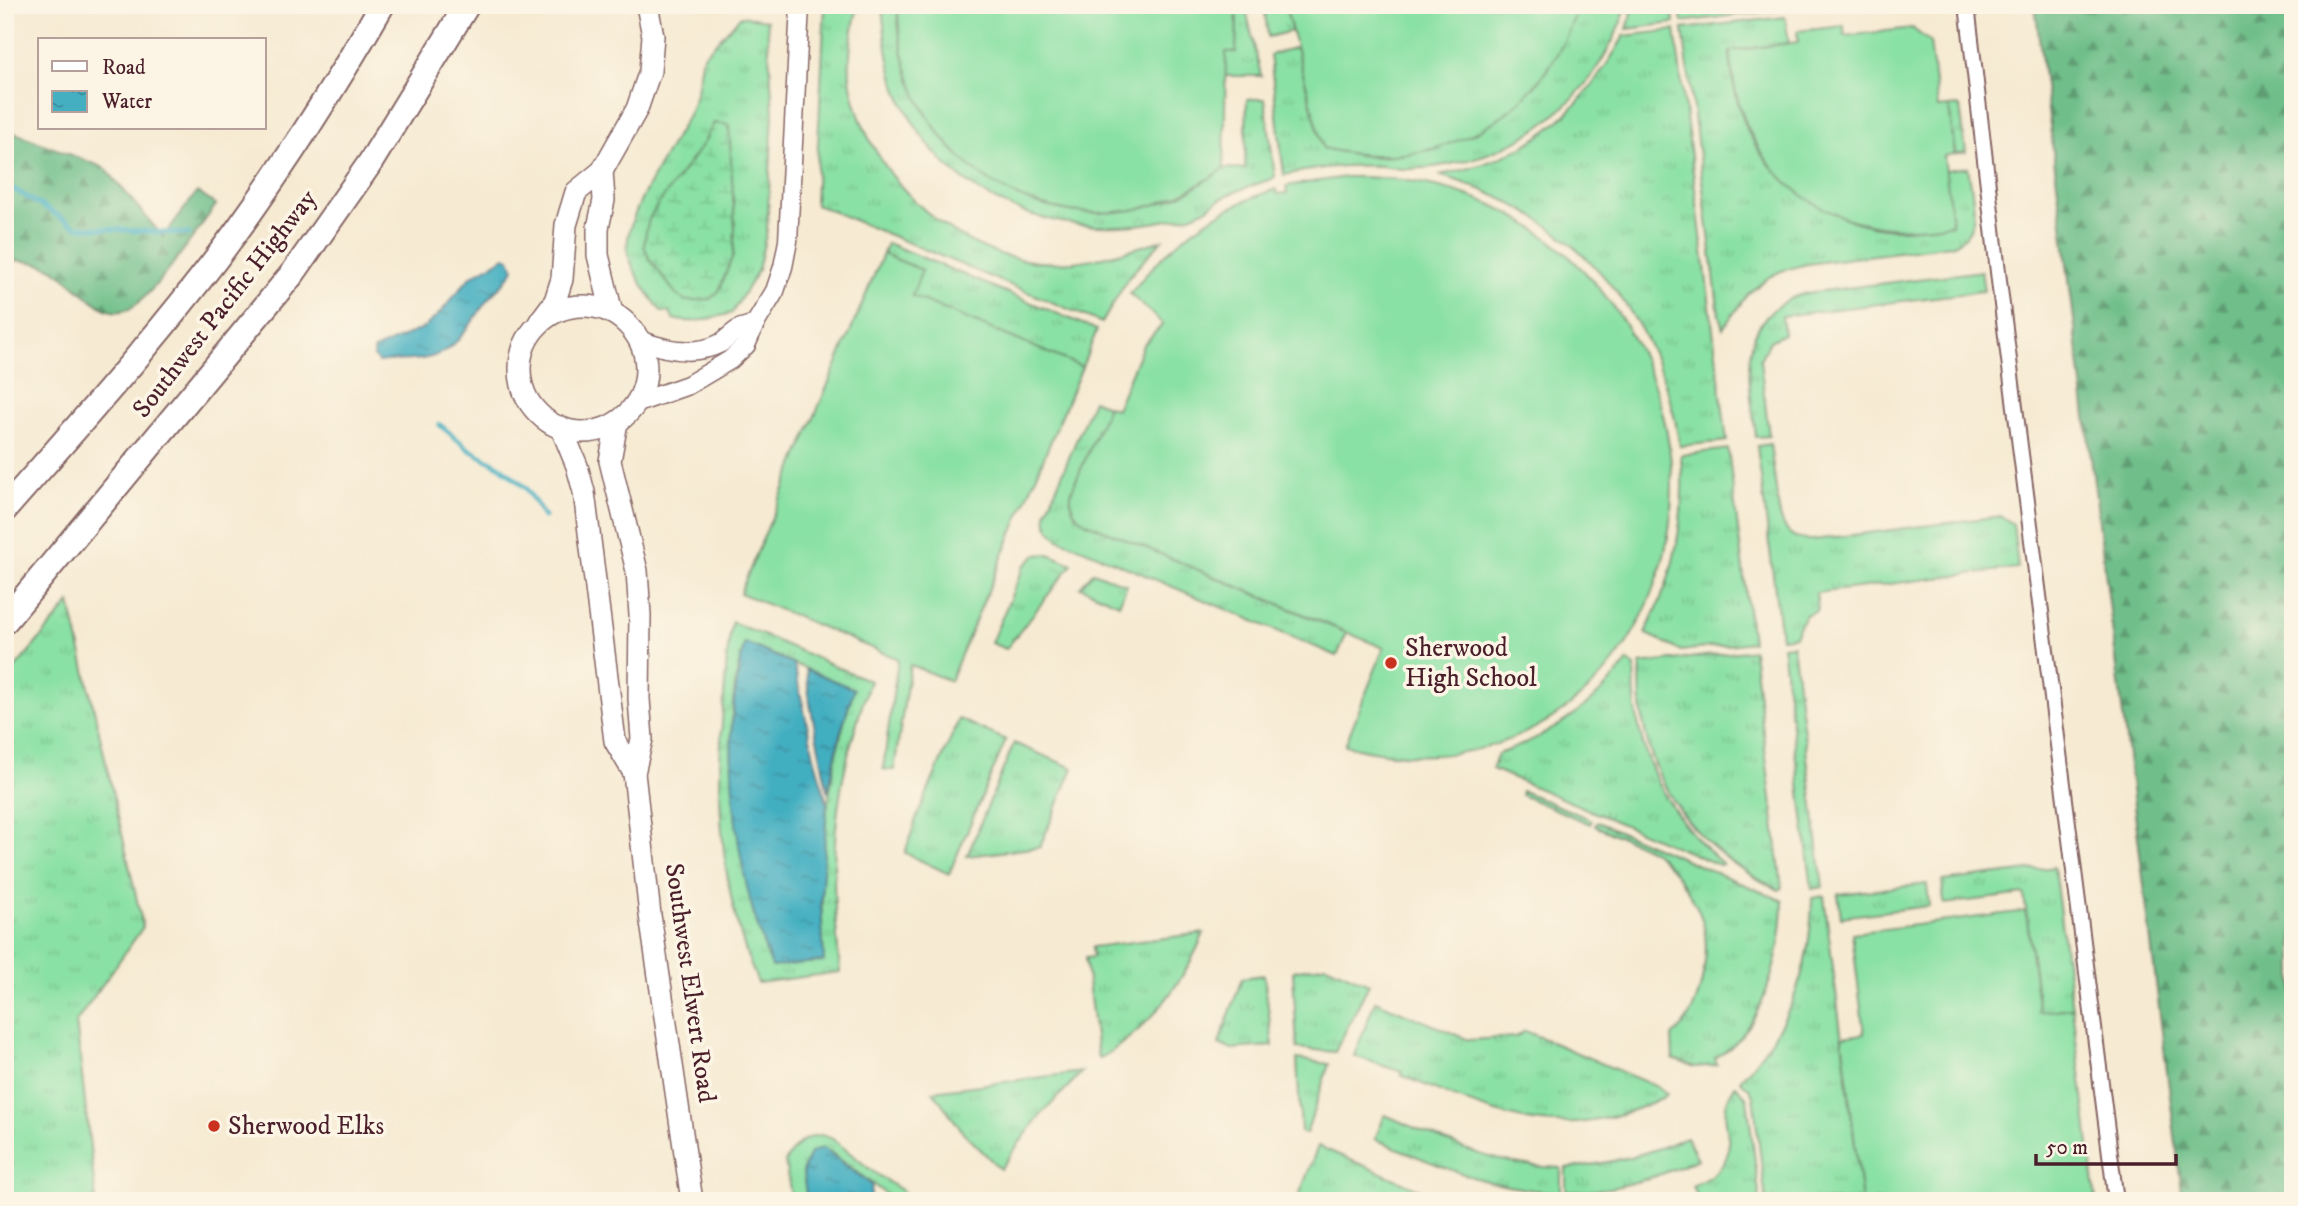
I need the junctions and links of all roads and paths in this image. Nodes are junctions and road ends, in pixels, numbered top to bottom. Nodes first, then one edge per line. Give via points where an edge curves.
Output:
1 (382, 5) edge
2 (467, 5) edge
3 (648, 5) edge
4 (800, 5) edge
5 (1967, 5) edge
6 (602, 171) junction
7 (612, 313) junction
8 (755, 324) junction
9 (537, 327) junction
10 (640, 340) junction
11 (637, 402) junction
12 (617, 422) junction
13 (561, 427) junction
14 (5, 509) edge
15 (5, 621) edge
16 (634, 773) junction
17 (692, 1201) edge
18 (2116, 1201) edge

1 - 14 highway, Southwest Pacific Highway via 324,103 235,234 127,369
2 - 15 highway, Southwest Pacific Highway via 370,163 293,273
3 - 6 main road via 653,36 650,71 637,109
4 - 8 street via 786,254 775,291
5 - 18 street
6 - 7 main road via 598,255
6 - 9 main road via 576,192 566,225 562,279 555,301
7 - 9 main road via 593,306 572,307
7 - 10 main road
8 - 10 street via 705,349 659,348
8 - 11 street via 746,345 730,360 688,385
9 - 13 main road via 521,358 521,379 528,401
10 - 11 main road via 646,361 645,383
11 - 12 main road
12 - 13 main road via 599,430
12 - 16 main road, Southwest Elwert Road via 610,461 637,571 640,615 642,739
13 - 16 main road, Southwest Elwert Road via 584,492 615,741
16 - 17 main road, Southwest Elwert Road

